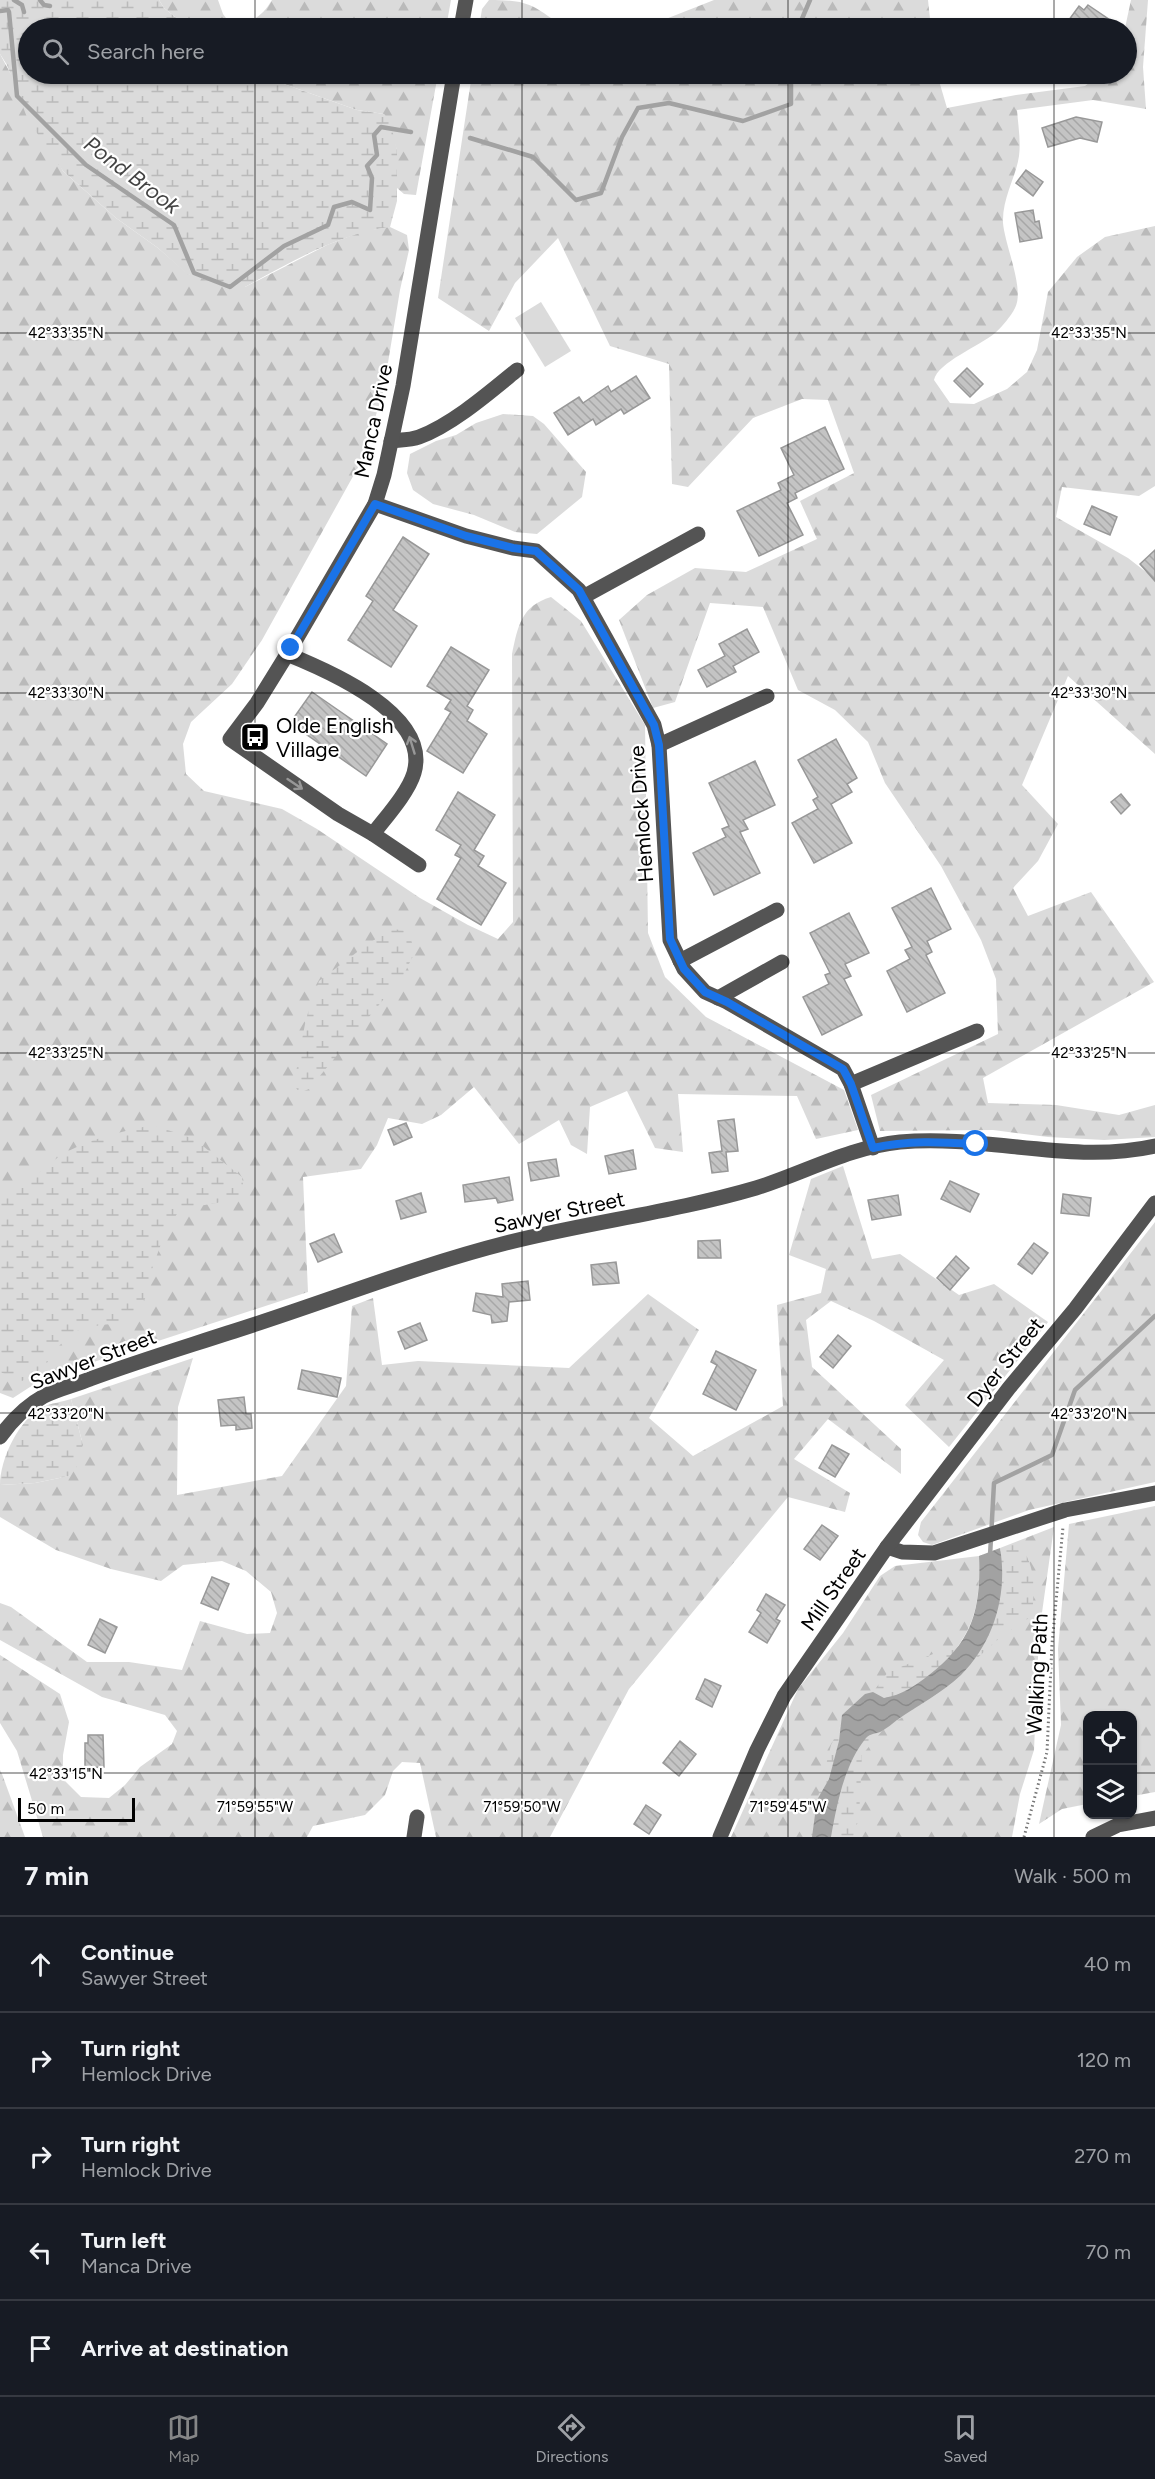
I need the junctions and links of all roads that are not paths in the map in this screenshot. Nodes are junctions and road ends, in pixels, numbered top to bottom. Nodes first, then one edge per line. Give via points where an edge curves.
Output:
1 (466, 0) edge
2 (463, 18) edge
3 (452, 84) edge
4 (517, 370) dead end
5 (391, 441) junction
6 (375, 504) junction
7 (698, 534) dead end
8 (584, 597) junction
9 (287, 654) junction
10 (767, 696) dead end
11 (659, 745) junction
12 (373, 834) junction
13 (419, 865) dead end
14 (777, 910) dead end
15 (680, 961) junction
16 (782, 962) dead end
17 (718, 998) junction
18 (977, 1031) dead end
19 (851, 1084) junction
20 (1155, 1146) edge
21 (873, 1148) junction
22 (1155, 1203) edge
23 (0, 1437) edge
24 (1155, 1493) edge
25 (887, 1547) junction
26 (417, 1817) dead end
27 (1155, 1818) edge
28 (414, 1837) edge
29 (720, 1837) edge
30 (1093, 1837) edge

1 - 2 street
3 - 5 street, Manca Drive
4 - 5 street via 446,422 419,436
5 - 6 street, Manca Drive
6 - 8 street, Hemlock Drive via 477,539 536,551
6 - 9 street, Manca Drive
7 - 8 street
8 - 11 street, Hemlock Drive via 654,725
12 -> 9 street via 413,775 415,758 408,732 397,717 365,694 321,668
9 -> 12 street, Manca Drive via 230,739
10 - 11 street
11 - 15 street, Hemlock Drive via 670,939
12 - 13 street
14 - 15 street
15 - 17 street, Hemlock Drive via 705,992
16 - 17 street
17 - 19 street, Hemlock Drive via 843,1069
18 - 19 street
19 - 21 street, Hemlock Drive
20 - 21 street, Sawyer Street via 1131,1152 924,1142
21 - 23 street, Sawyer Street via 755,1188 508,1243 422,1267 46,1395 12,1421
22 - 25 street, Dyer Street
24 - 25 street, Mill Street via 1065,1510 934,1553 902,1552
25 - 29 street, Mill Street via 784,1696
26 - 28 street
27 - 30 street via 1118,1825

